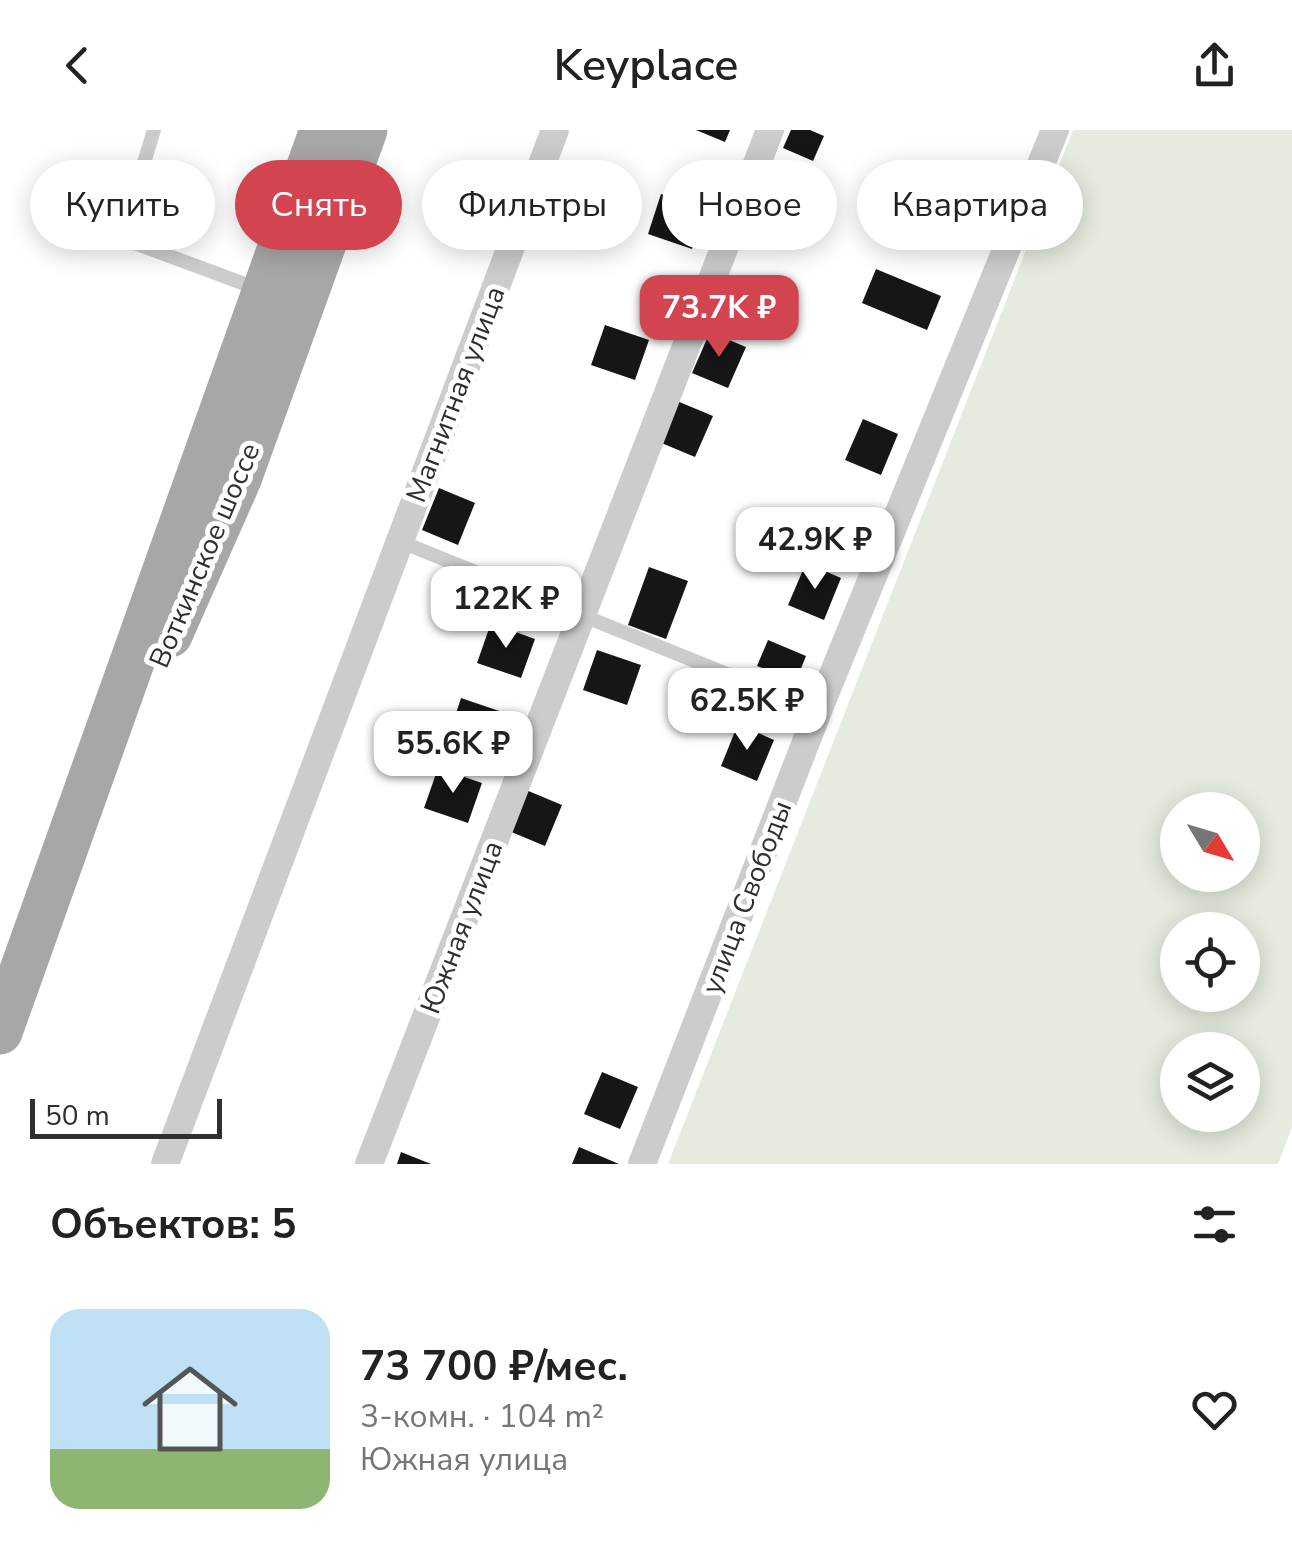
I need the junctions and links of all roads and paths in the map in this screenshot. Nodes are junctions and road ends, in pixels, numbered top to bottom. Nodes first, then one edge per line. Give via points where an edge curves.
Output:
1 (154, 130) edge
2 (322, 130) edge
3 (365, 130) edge
4 (555, 130) edge
5 (770, 130) edge
6 (1055, 130) edge
7 (264, 292) junction
8 (399, 541) junction
9 (582, 615) junction
10 (818, 711) junction
11 (22, 971) junction
12 (0, 1032) edge
13 (165, 1164) edge
14 (368, 1164) edge
15 (642, 1164) edge

1 - 7 lane via 121,238
2 - 7 main road, Воткинское шоссе
3 - 11 main road, Воткинское шоссе via 239,479
4 - 8 street, Магнитная улица
5 - 9 street, Южная улица
6 - 10 street, улица Свободы
7 - 11 main road, Воткинское шоссе
8 - 9 lane
8 - 13 street, Магнитная улица
9 - 10 lane
9 - 14 street, Южная улица
10 - 15 street, улица Свободы
11 - 12 main road, Воткинское шоссе

